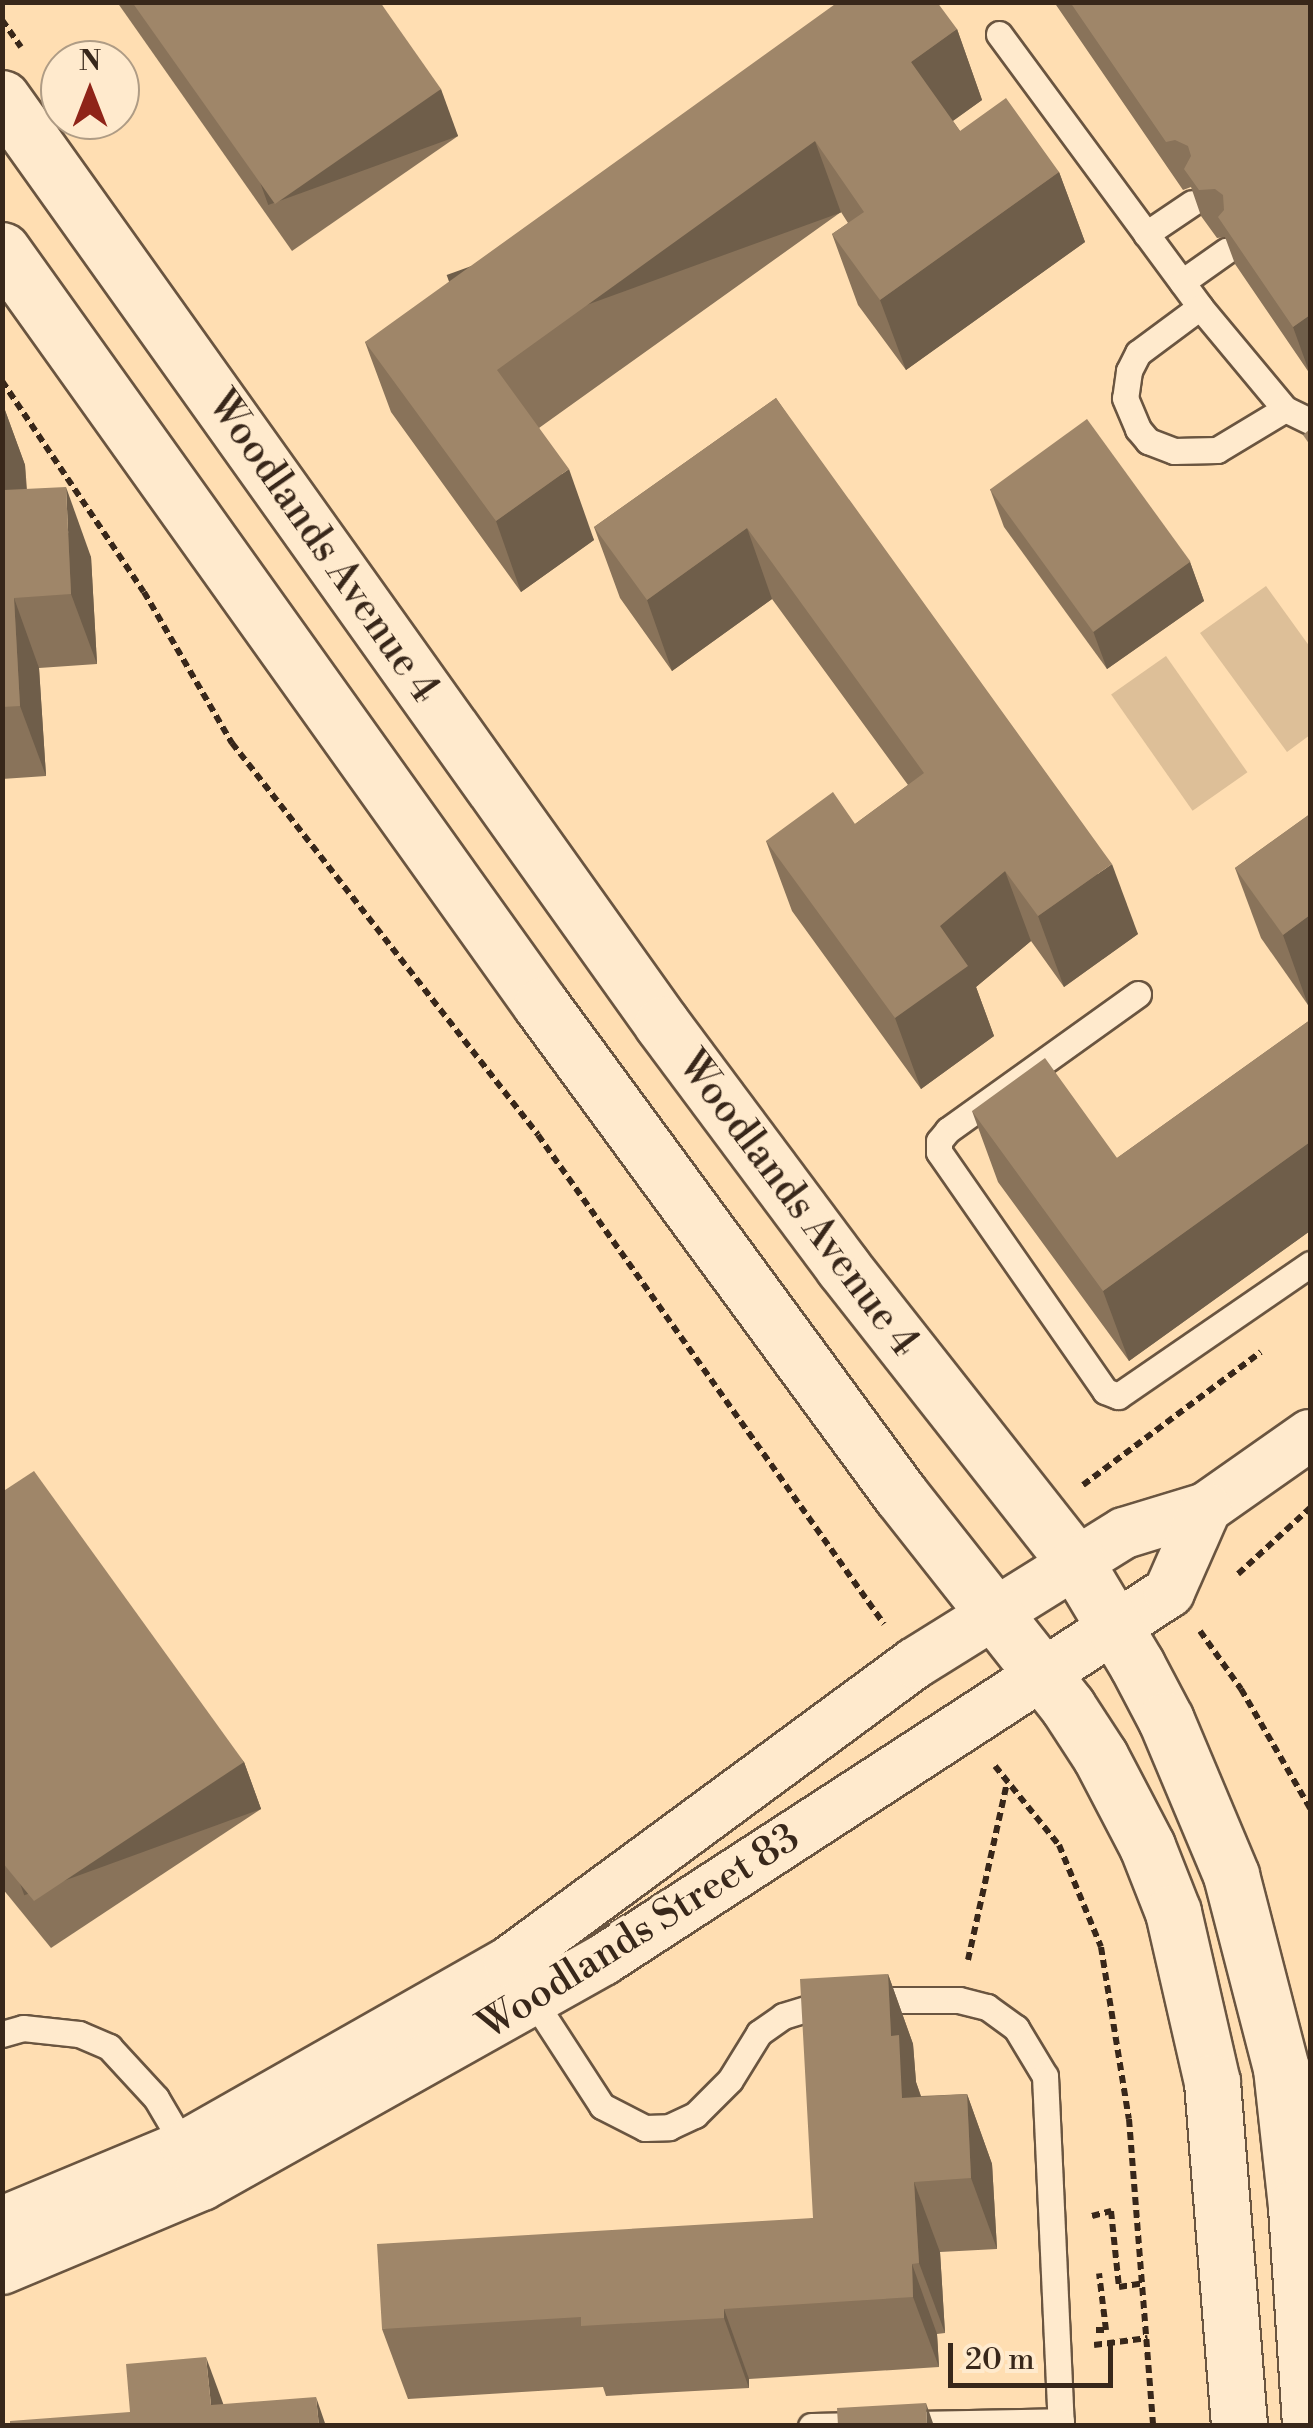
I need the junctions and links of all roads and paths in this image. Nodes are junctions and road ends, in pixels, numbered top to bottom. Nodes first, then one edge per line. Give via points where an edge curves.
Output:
1 (999, 34) dead end
2 (2, 98) edge
3 (1192, 203) edge
4 (1146, 234) junction
5 (2, 250) edge
6 (1226, 251) edge
7 (1182, 282) junction
8 (1200, 306) junction
9 (2, 381) edge
10 (1284, 410) junction
11 (1310, 421) edge
12 (1138, 994) dead end
13 (1310, 1264) edge
14 (1265, 1349) dead end
15 (1310, 1435) edge
16 (1082, 1486) dead end
17 (1206, 1508) junction
18 (1310, 1508) edge
19 (1076, 1563) junction
20 (1230, 1581) dead end
21 (995, 1615) junction
22 (1190, 1618) dead end
23 (1116, 1629) junction
24 (870, 1639) dead end
25 (1041, 1673) junction
26 (988, 1758) dead end
27 (1008, 1780) junction
28 (1309, 1797) edge
29 (1310, 1808) edge
30 (522, 1982) junction
31 (959, 2000) junction
32 (2, 2034) edge
33 (194, 2166) junction
34 (2, 2222) edge
35 (1094, 2234) dead end
36 (1097, 2253) dead end
37 (2, 2269) edge
38 (1145, 2284) junction
39 (1057, 2332) junction
40 (1148, 2338) junction
41 (1115, 2344) dead end
42 (1061, 2423) edge
43 (811, 2426) edge
44 (1153, 2426) edge
45 (1238, 2426) edge
46 (1310, 2426) edge

1 - 4 lane
2 - 19 main road, Woodlands Avenue 4 via 662,1024
3 - 4 lane
4 - 7 lane
5 - 21 main road via 541,1005
6 - 7 lane
7 - 8 lane
8 - 10 lane
8 - 10 lane via 1163,330 1133,362 1125,398 1138,430 1174,451 1217,450
9 - 24 path via 144,592 232,743 538,1135 886,1627
10 - 11 lane
12 - 13 lane via 948,1130 939,1152 1105,1391 1118,1396
14 - 16 path
15 - 17 street
17 - 19 street, Woodlands Street 83 via 1124,1533
17 - 23 street, Woodlands Street 83 via 1169,1592
18 - 20 path
19 - 21 street, Woodlands Street 83
19 - 23 main road, Woodlands Avenue 4
21 - 25 main road
21 - 30 street, Woodlands Street 83 via 915,1663
22 - 28 path
23 - 25 street, Woodlands Street 83
23 - 46 main road, Woodlands Avenue 4 via 1166,1720 1232,1874 1281,2068
25 - 30 street, Woodlands Street 83
25 - 45 main road via 1100,1756 1173,1912 1212,2082
26 - 27 path
27 - 31 path
27 - 38 path via 1059,1846 1101,1948 1129,2118
28 - 29 path
30 - 31 lane via 602,2106 645,2128 669,2127 695,2115 730,2080 760,2033 783,2016 870,2000
30 - 33 street, Woodlands Street 83
31 - 39 lane via 987,2008 1016,2028 1046,2076
32 - 33 lane via 23,2028 80,2034 109,2047 156,2098
33 - 34 street, Woodlands Street 83
33 - 37 street, Woodlands Street 83
35 - 38 path via 1092,2214 1111,2212 1119,2287
36 - 39 path via 1106,2330
38 - 40 path
39 - 42 lane
40 - 41 path
40 - 44 path
42 - 43 lane

